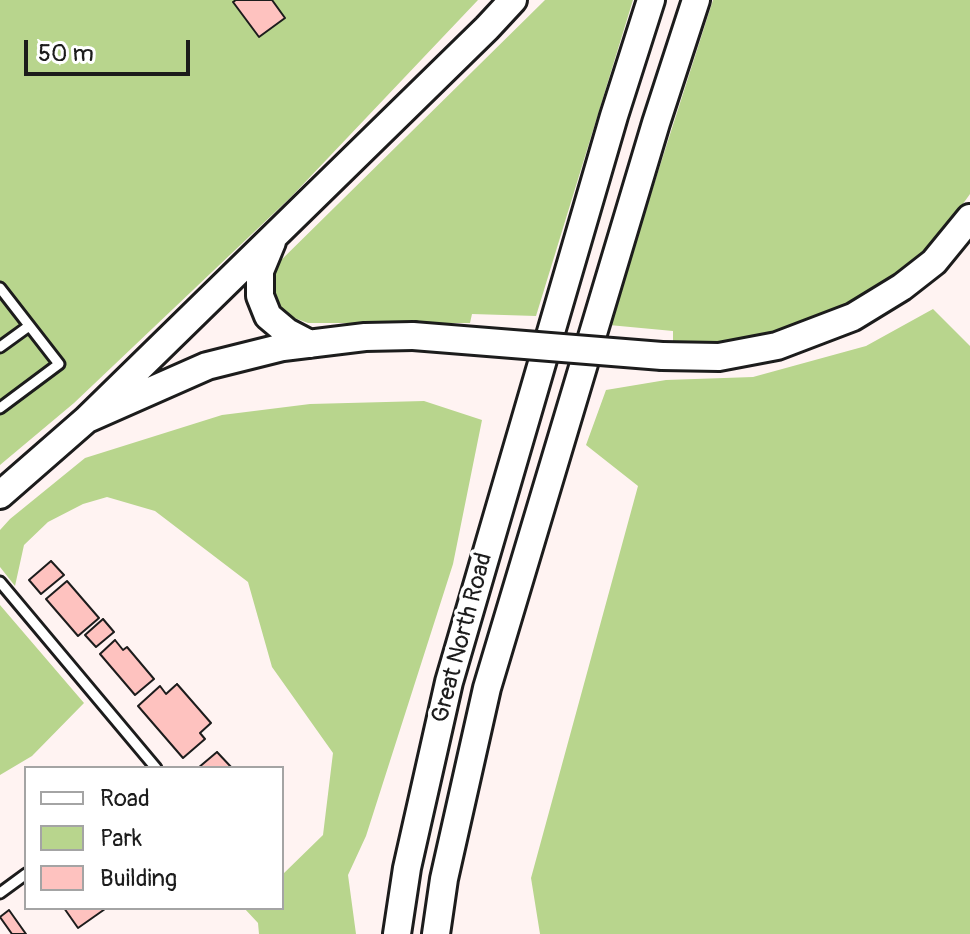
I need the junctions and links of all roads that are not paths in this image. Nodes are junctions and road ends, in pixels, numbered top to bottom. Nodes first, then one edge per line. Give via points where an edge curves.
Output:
1 (513, 0) edge
2 (651, 0) edge
3 (696, 0) edge
4 (970, 218) edge
5 (278, 230) junction
6 (0, 288) edge
7 (29, 326) junction
8 (310, 344) junction
9 (0, 347) edge
10 (0, 408) edge
11 (87, 419) junction
12 (0, 495) edge
13 (0, 582) edge
14 (154, 766) edge
15 (24, 875) edge
16 (0, 893) edge
17 (397, 934) edge
18 (436, 934) edge

1 - 5 main road
2 - 17 main road, Great North Road via 449,682
3 - 18 main road, Great North Road via 487,688
4 - 8 main road, bridge via 934,262 902,287 853,317 777,346 719,357 413,336
5 - 8 main road via 260,271 260,296 268,316
5 - 11 main road
6 - 7 lane
7 - 9 lane
7 - 10 lane via 59,364
8 - 11 main road via 207,366
11 - 12 main road
13 - 14 lane
15 - 16 lane

